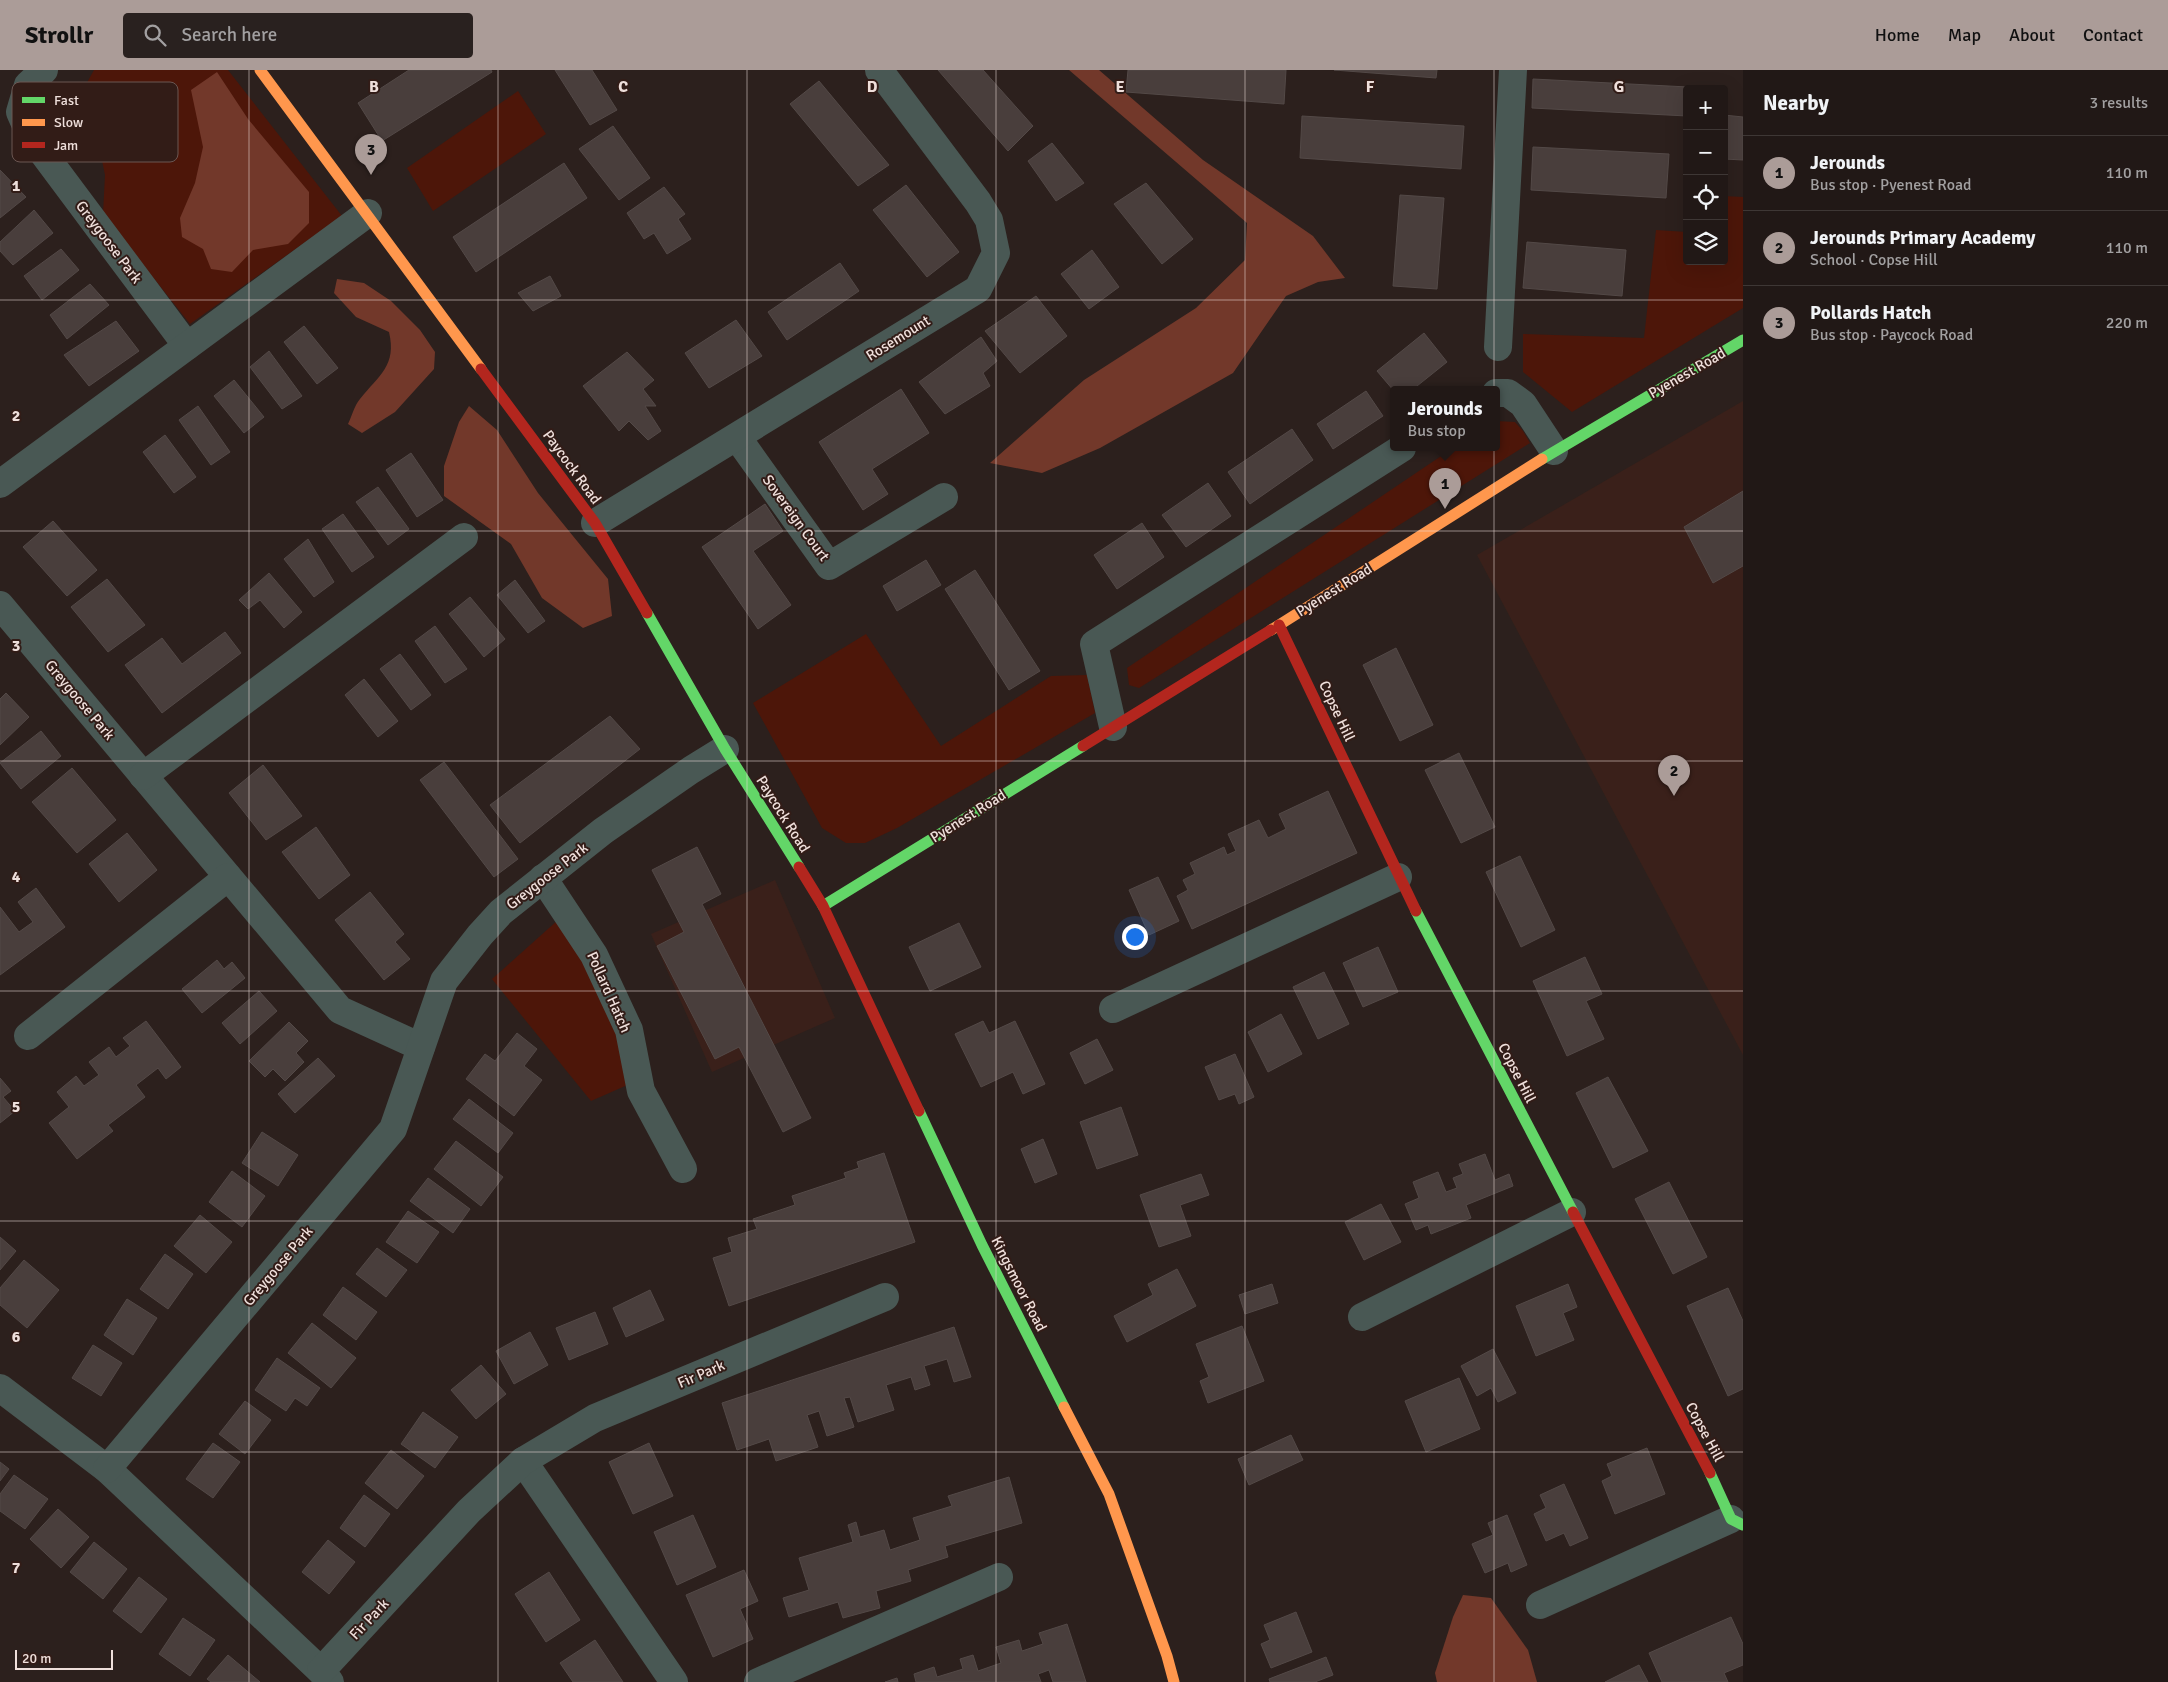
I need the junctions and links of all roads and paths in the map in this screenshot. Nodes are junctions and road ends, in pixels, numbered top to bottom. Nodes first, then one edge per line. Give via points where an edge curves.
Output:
1 (44, 70) edge
2 (260, 70) edge
3 (879, 70) edge
4 (1513, 70) edge
5 (31, 82) edge
6 (50, 162) edge
7 (368, 213) junction
8 (1743, 340) edge
9 (187, 346) junction
10 (1498, 347) dead end
11 (1500, 393) edge
12 (737, 437) junction
13 (1397, 451) edge
14 (1554, 451) junction
15 (0, 484) edge
16 (944, 497) dead end
17 (595, 524) junction
18 (464, 536) dead end
19 (6, 623) edge
20 (1279, 624) junction
21 (1113, 727) junction
22 (725, 749) junction
23 (143, 776) junction
24 (228, 876) junction
25 (1398, 876) junction
26 (543, 878) junction
27 (823, 906) junction
28 (1113, 1009) dead end
29 (28, 1036) dead end
30 (421, 1047) junction
31 (683, 1169) dead end
32 (1572, 1212) junction
33 (885, 1297) dead end
34 (1362, 1317) dead end
35 (0, 1388) edge
36 (523, 1461) junction
37 (107, 1469) junction
38 (1737, 1522) edge
39 (999, 1577) dead end
40 (1540, 1606) dead end
41 (325, 1676) edge
42 (674, 1682) edge
43 (758, 1682) edge
44 (1174, 1682) edge

1 - 5 street, Greygoose Park
2 - 7 street, Paycock Road
3 - 12 street, Rosemount via 978,202 989,220 996,253 978,289
4 - 10 street
6 - 9 street, Greygoose Park
7 - 9 street
7 - 17 street, Paycock Road
8 - 14 street, Pyenest Road
9 - 15 street
11 - 14 street via 1508,393 1523,404
12 - 16 street, Sovereign Court via 829,566
12 - 17 street, Rosemount
13 - 21 street via 1094,644
14 - 20 street, Pyenest Road
17 - 22 street, Paycock Road
18 - 23 street
19 - 23 street, Greygoose Park
20 - 21 street, Pyenest Road
20 - 25 street, Copse Hill
21 - 27 street, Pyenest Road
22 - 26 street, Greygoose Park via 603,832
22 - 27 street, Paycock Road
23 - 24 street, Greygoose Park
24 - 29 street
24 - 30 street, Greygoose Park via 340,1010
25 - 28 street
25 - 32 street, Copse Hill
26 - 30 street, Greygoose Park via 501,912 444,981
26 - 31 street, Pollard Hatch via 594,955 629,1030 640,1090
27 - 44 street, Kingsmoor Road via 982,1245 1109,1494
30 - 37 street, Greygoose Park via 393,1129
32 - 34 street
32 - 38 street, Copse Hill
33 - 36 street, Fir Park via 595,1418
35 - 37 street
36 - 41 street, Fir Park via 469,1512
36 - 42 street
37 - 41 street
38 - 40 street
39 - 43 street

